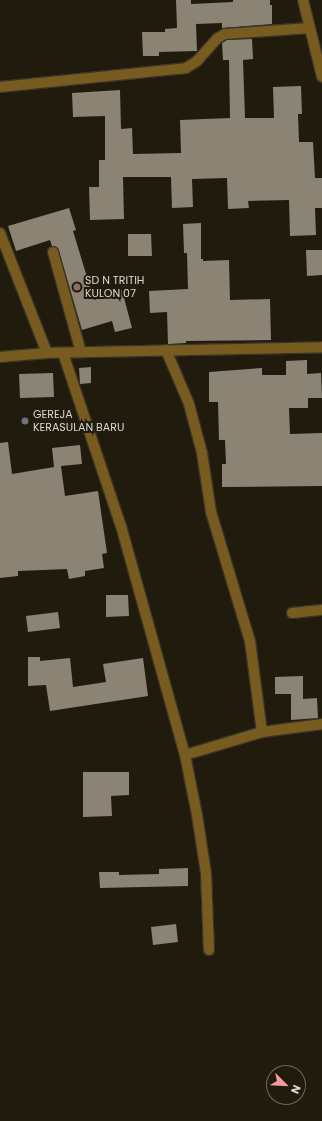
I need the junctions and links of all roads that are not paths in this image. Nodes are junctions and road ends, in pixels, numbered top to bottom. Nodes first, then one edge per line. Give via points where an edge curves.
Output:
1 (303, 0) edge
2 (310, 28) junction
3 (322, 77) edge
4 (0, 87) edge
5 (0, 233) edge
6 (53, 252) dead end
7 (322, 347) edge
8 (166, 350) junction
9 (81, 352) junction
10 (47, 353) junction
11 (63, 353) junction
12 (0, 357) edge
13 (322, 610) edge
14 (292, 614) dead end
15 (322, 724) edge
16 (262, 732) junction
17 (185, 756) junction
18 (209, 950) dead end

1 - 2 street
2 - 3 street
2 - 4 street via 225,34 186,68
5 - 10 street
6 - 9 street
7 - 8 street
8 - 9 street
8 - 16 street via 189,404 202,453 211,512 250,641
9 - 11 street
10 - 11 street
10 - 12 street
11 - 17 street via 121,526
13 - 14 street
15 - 16 street
16 - 17 street
17 - 18 street via 206,873

